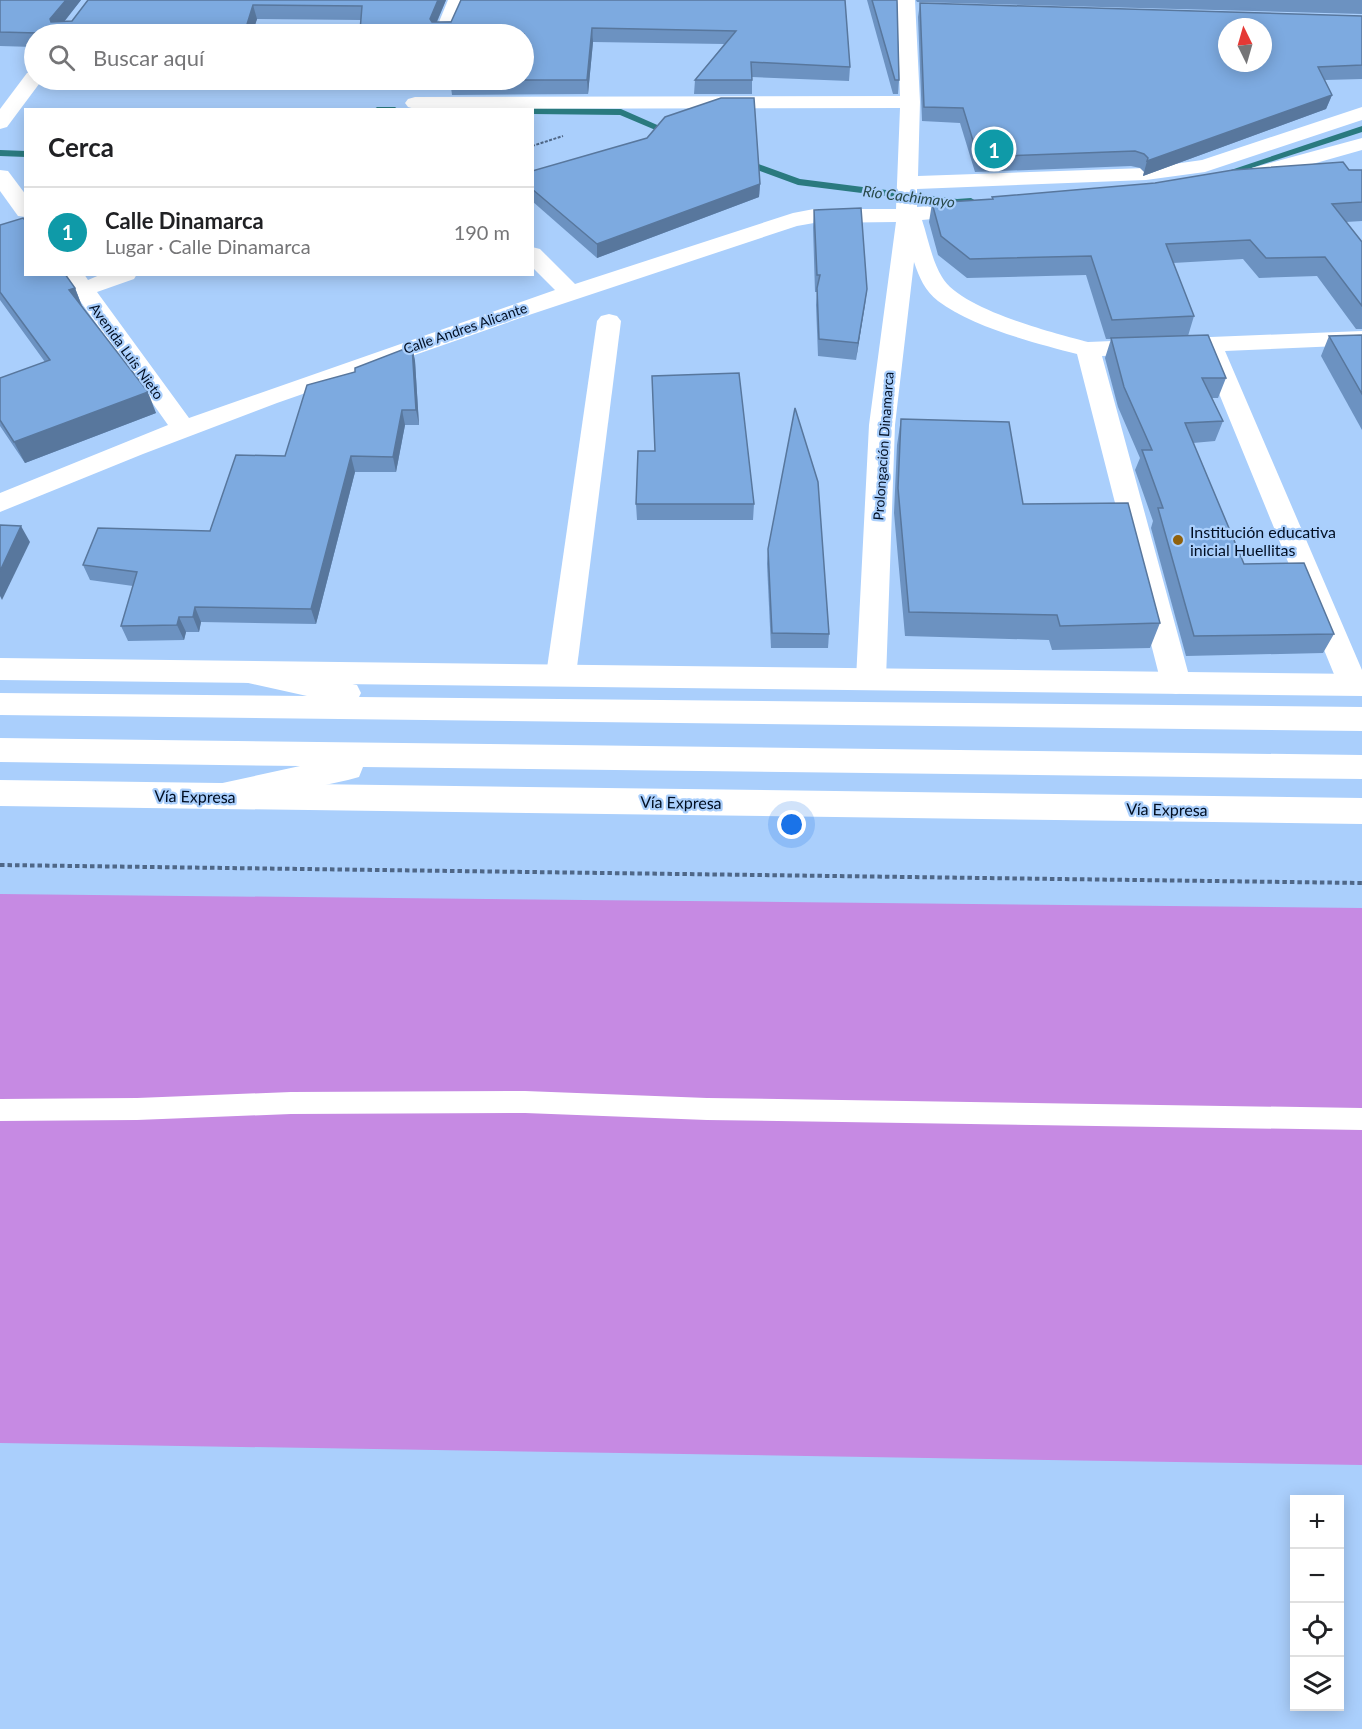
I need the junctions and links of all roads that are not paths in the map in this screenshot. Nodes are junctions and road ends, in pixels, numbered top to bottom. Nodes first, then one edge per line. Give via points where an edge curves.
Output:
1 (457, 0) edge
2 (910, 6) edge
3 (447, 24) edge
4 (24, 90) edge
5 (417, 102) edge
6 (910, 102) junction
7 (1362, 113) edge
8 (0, 123) edge
9 (1362, 144) edge
10 (6, 172) edge
11 (1138, 195) edge
12 (907, 198) junction
13 (1000, 207) edge
14 (24, 208) edge
15 (534, 256) edge
16 (114, 276) edge
17 (78, 282) edge
18 (570, 292) junction
19 (609, 321) dead end
20 (1362, 338) edge
21 (1210, 343) junction
22 (1088, 349) junction
23 (183, 428) junction
24 (0, 503) edge
25 (0, 669) edge
26 (246, 672) junction
27 (561, 675) junction
28 (871, 679) junction
29 (1176, 682) junction
30 (1358, 685) edge
31 (0, 704) edge
32 (416, 708) junction
33 (1362, 719) edge
34 (0, 750) edge
35 (407, 756) junction
36 (1362, 767) edge
37 (0, 793) edge
38 (215, 796) junction
39 (1362, 811) edge
40 (0, 1110) edge
41 (1362, 1119) edge

1 - 3 street
2 - 6 street, Prolongación Dinamarca
4 - 8 street
5 - 6 street
6 - 12 street, Prolongación Dinamarca
7 - 12 street via 1205,166
9 - 11 street via 1344,159
10 - 14 street
12 - 13 street
12 - 18 street, Calle Andres Alicante via 793,220
12 - 22 street via 931,279 945,295 971,311 1044,338
12 - 28 street, Prolongación Dinamarca via 882,425
15 - 18 street
16 - 17 street
17 - 23 street, Avenida Luis Nieto
18 - 23 street, Calle Andres Alicante
19 - 27 street
20 - 21 street
21 - 22 street
21 - 30 street
22 - 29 street
23 - 24 street, Calle Andres Alicante
25 - 26 street
26 - 27 street
26 - 32 street
27 - 28 street
28 - 29 street
29 - 30 street
31 - 32 street
32 - 33 street
34 - 35 street
35 - 36 street
35 - 38 street
37 - 38 street, Vía Expresa
38 - 39 street, Vía Expresa
40 - 41 lane via 525,1102 707,1109

